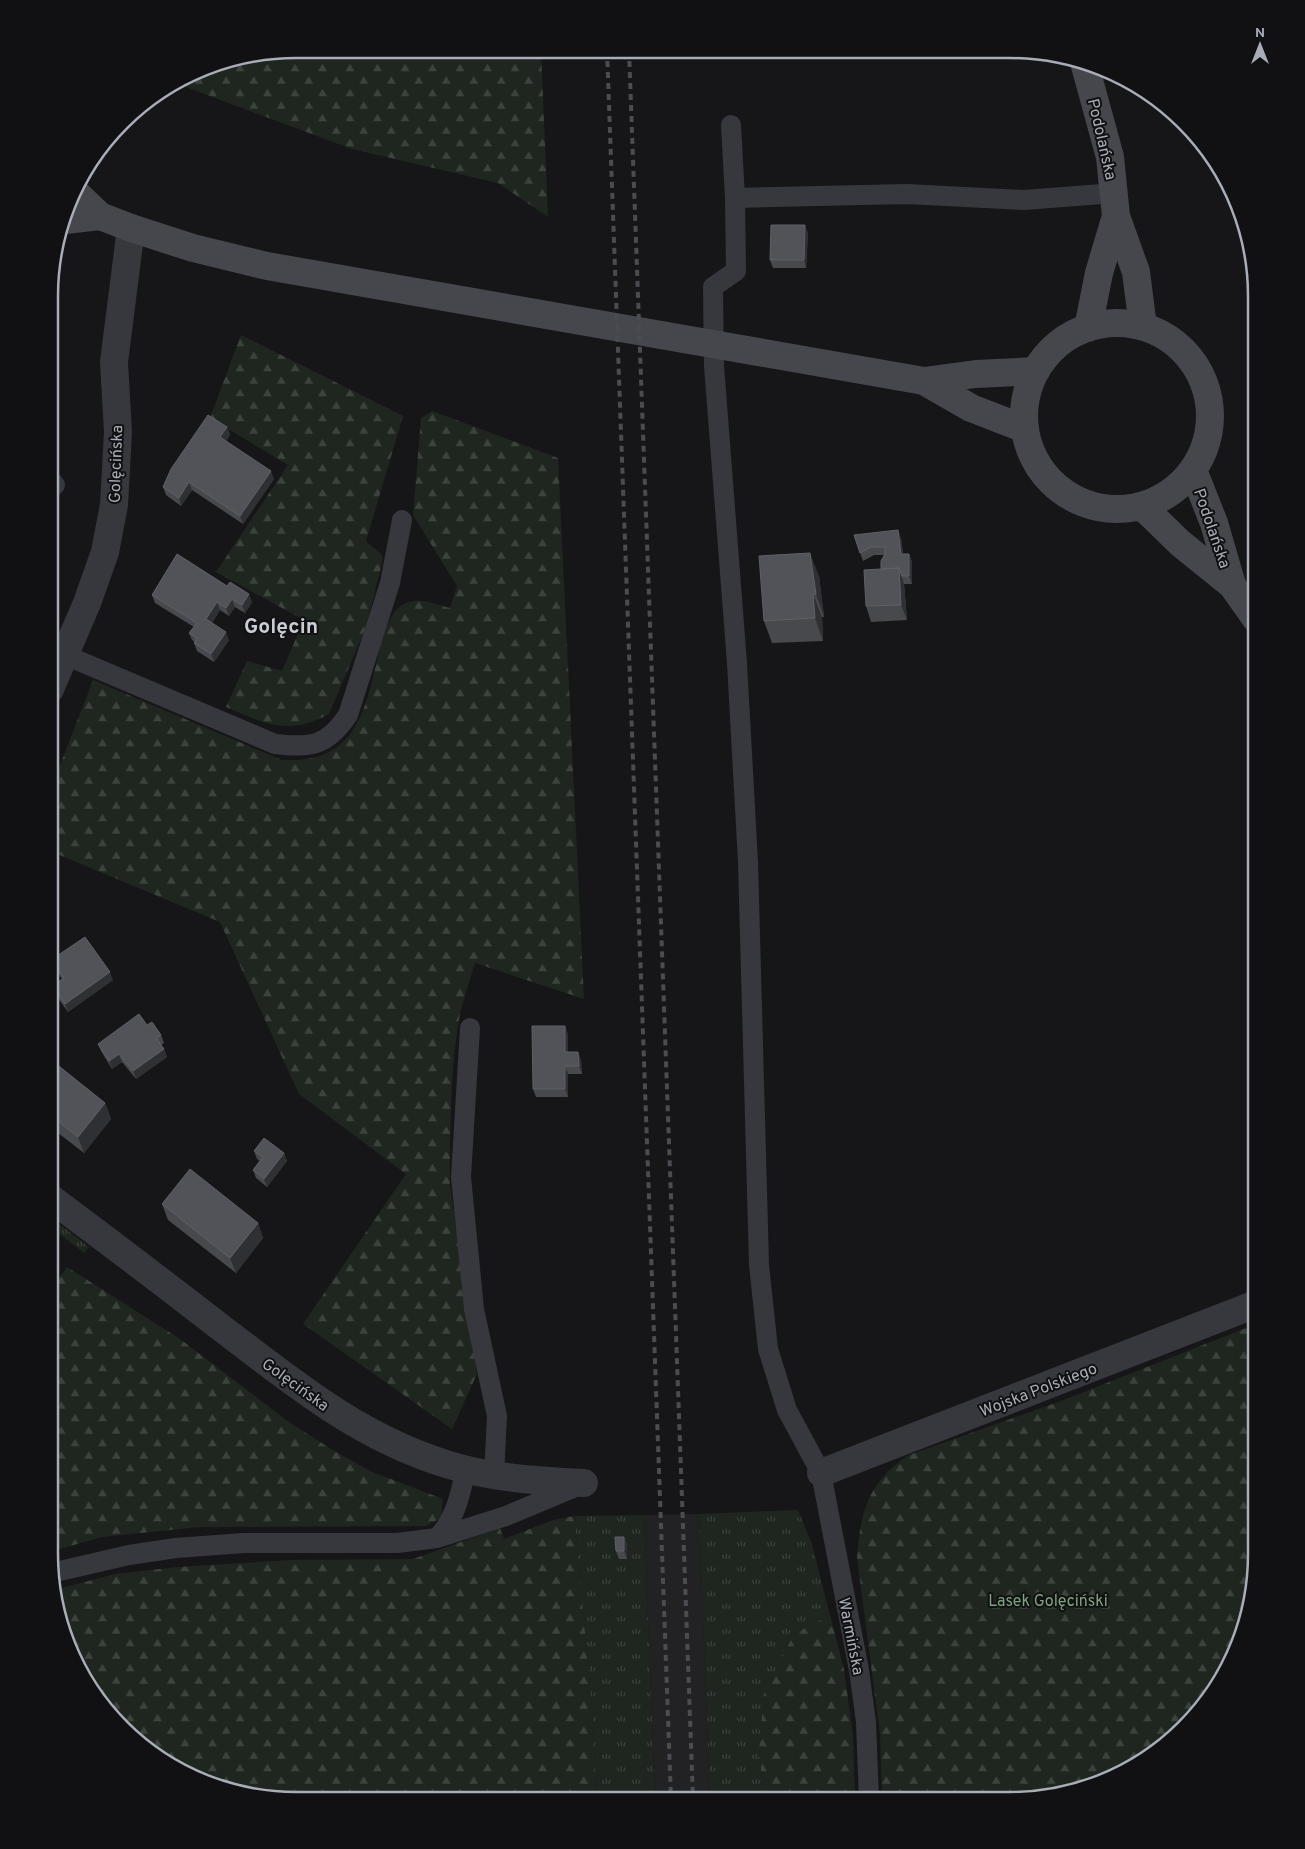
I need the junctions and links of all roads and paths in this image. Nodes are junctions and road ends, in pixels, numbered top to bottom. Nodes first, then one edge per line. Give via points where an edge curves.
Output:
1 (1086, 70) edge
2 (731, 125) dead end
3 (79, 196) edge
4 (735, 198) junction
5 (1116, 205) junction
6 (100, 216) junction
7 (70, 220) edge
8 (132, 228) junction
9 (1143, 327) junction
10 (1088, 328) junction
11 (1036, 371) junction
12 (924, 381) junction
13 (1025, 429) junction
14 (1193, 470) junction
15 (1142, 506) junction
16 (402, 520) dead end
17 (1232, 585) junction
18 (1248, 608) edge
19 (65, 655) junction
20 (58, 671) edge
21 (470, 1028) dead end
22 (58, 1204) edge
23 (1248, 1307) edge
24 (466, 1469) junction
25 (821, 1473) junction
26 (494, 1476) junction
27 (584, 1483) joint
28 (437, 1538) junction
29 (58, 1571) edge
30 (869, 1792) edge

1 - 5 street, Podolańska via 1110,157
2 - 4 lane
3 - 6 street
4 - 5 lane via 907,194
4 - 25 lane, Warmińska via 736,271 713,287 714,356 748,862 758,1265 768,1349 787,1410
5 - 9 street, Podolańska via 1136,272
5 - 10 street, Podolańska
6 - 7 street
6 - 8 street
8 - 12 street via 193,248 267,266
8 - 19 street, Golęcińska via 114,362 118,432 114,505 105,552
9 - 10 street via 1115,323
9 - 14 street via 1166,337 1186,353 1203,382 1210,423 1205,448
10 - 11 street via 1056,347
11 - 12 street
11 - 13 street via 1026,399
12 - 13 street via 971,408
13 - 15 street via 1031,453 1045,476 1065,494 1089,505 1116,510
14 - 15 street via 1162,498
14 - 17 street, Podolańska via 1214,523
15 - 17 street, Podolańska via 1180,543
16 - 19 lane via 390,583 348,715 336,732 319,742 298,747 275,744
17 - 18 street, Podolańska
19 - 20 street, Golęcińska
21 - 26 lane via 461,1177 474,1310 497,1416
22 - 24 street, Golęcińska via 345,1420 401,1448
23 - 25 street, Wojska Polskiego
24 - 26 street, Golęcińska
24 - 28 lane via 449,1526
25 - 30 lane, Warmińska via 859,1670 866,1722
26 - 27 street, Golęcińska
27 - 28 lane via 506,1516
28 - 29 lane via 397,1543 317,1541 215,1545 129,1555

